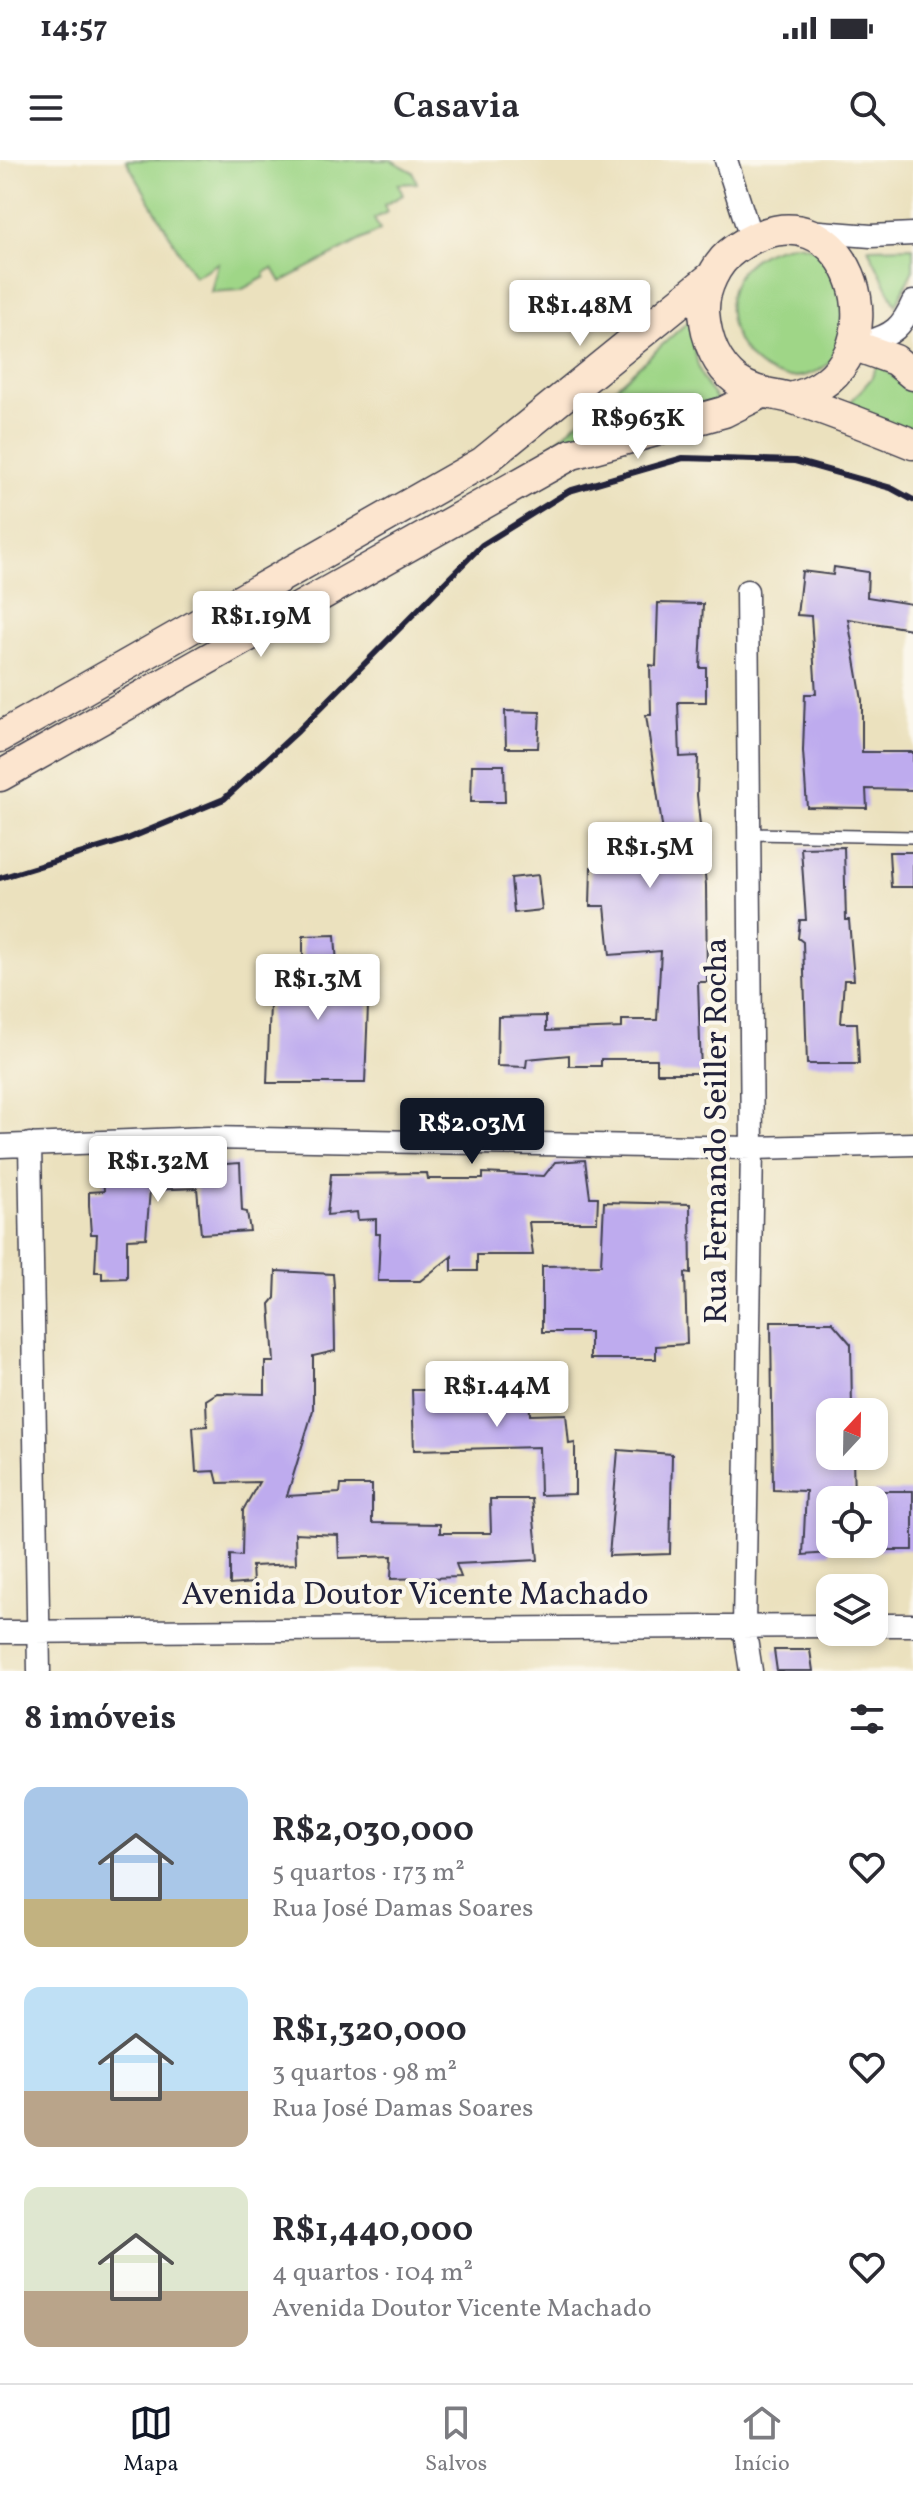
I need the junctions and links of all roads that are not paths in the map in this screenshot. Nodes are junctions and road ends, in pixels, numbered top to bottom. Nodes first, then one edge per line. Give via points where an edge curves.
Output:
1 (726, 160) edge
2 (798, 230) junction
3 (913, 234) edge
4 (751, 238) junction
5 (711, 277) junction
6 (913, 302) edge
7 (866, 346) junction
8 (913, 375) edge
9 (776, 396) junction
10 (913, 444) edge
11 (747, 591) dead end
12 (0, 737) edge
13 (0, 776) edge
14 (751, 834) junction
15 (913, 837) edge
16 (30, 1144) junction
17 (913, 1144) edge
18 (0, 1146) edge
19 (752, 1148) junction
20 (888, 1625) edge
21 (913, 1625) edge
22 (744, 1626) junction
23 (816, 1626) edge
24 (38, 1630) junction
25 (0, 1632) edge
26 (39, 1671) edge
27 (751, 1671) edge

1 - 4 street
2 - 3 street
2 - 4 main road
2 - 7 main road via 831,241 852,258 867,282 873,308
4 - 5 main road via 728,254
5 - 9 main road via 704,305 706,333 717,359 736,380
5 - 12 main road via 483,462
6 - 7 street via 899,328
7 - 8 main road
7 - 9 main road via 841,380 817,393
9 - 10 main road
9 - 13 main road via 572,454
11 - 14 street, Rua Fernando Seiller Rocha
14 - 15 lane
14 - 19 street, Rua Fernando Seiller Rocha
16 - 18 street
16 - 19 street via 208,1138
16 - 24 street
17 - 19 street
19 - 22 street, Rua Fernando Seiller Rocha
20 - 21 street
22 - 23 street, Avenida Doutor Vicente Machado
22 - 24 street, Avenida Doutor Vicente Machado
22 - 27 street, Rua Fernando Seiller Rocha
24 - 25 street, Avenida Doutor Vicente Machado
24 - 26 street

